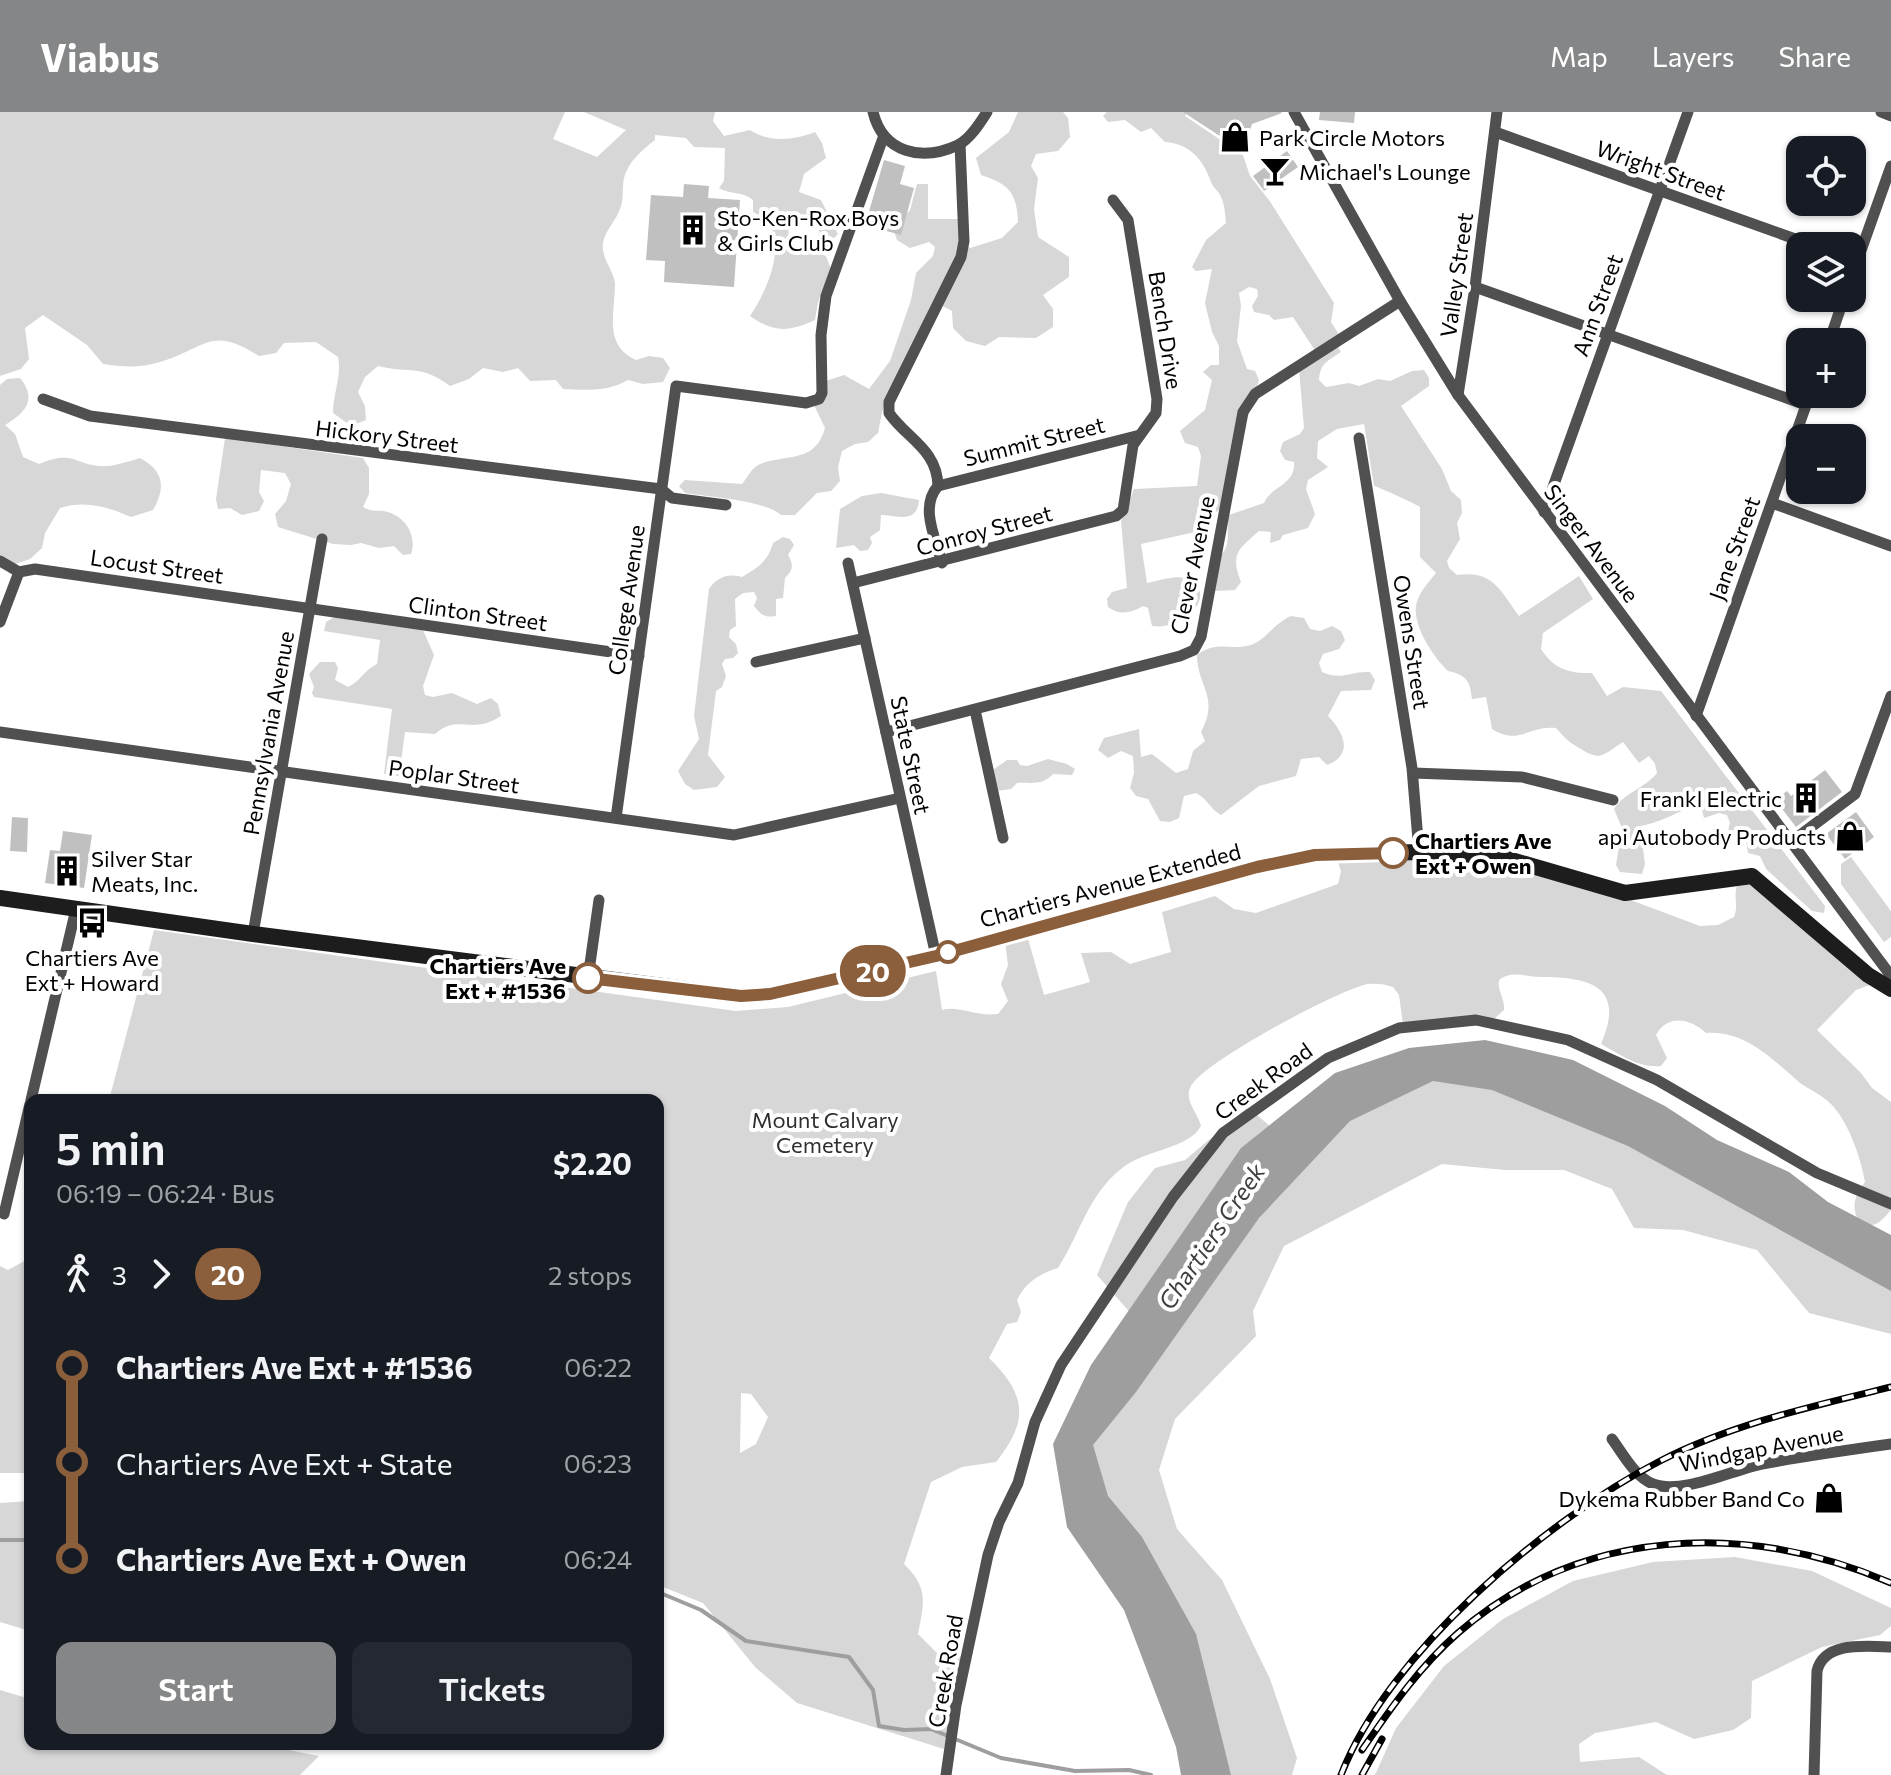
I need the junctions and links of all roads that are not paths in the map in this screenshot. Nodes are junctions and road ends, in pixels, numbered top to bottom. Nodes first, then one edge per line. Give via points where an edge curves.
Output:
1 (873, 112) edge
2 (987, 112) edge
3 (1294, 112) edge
4 (1497, 112) edge
5 (1688, 112) edge
6 (1881, 112) edge
7 (1891, 116) edge
8 (1495, 132) junction
9 (883, 138) junction
10 (960, 144) junction
11 (1891, 166) edge
12 (1660, 191) junction
13 (1113, 200) dead end
14 (1866, 232) edge
15 (1786, 236) edge
16 (1475, 287) junction
17 (1400, 301) junction
18 (1608, 335) junction
19 (1786, 393) edge
20 (1458, 395) junction
21 (43, 399) dead end
22 (1805, 408) edge
23 (1140, 435) junction
24 (1359, 438) dead end
25 (938, 486) junction
26 (661, 489) junction
27 (1772, 503) junction
28 (726, 505) dead end
29 (1123, 510) joint
30 (1544, 512) junction
31 (322, 539) dead end
32 (1891, 546) edge
33 (0, 561) edge
34 (848, 563) dead end
35 (942, 563) junction
36 (19, 572) junction
37 (853, 583) junction
38 (311, 609) junction
39 (0, 622) edge
40 (865, 638) junction
41 (639, 656) junction
42 (756, 662) dead end
43 (1891, 696) edge
44 (975, 710) junction
45 (1696, 716) junction
46 (0, 732) edge
47 (886, 732) junction
48 (281, 773) junction
49 (1413, 773) junction
50 (900, 798) junction
51 (1613, 800) dead end
52 (616, 818) junction
53 (1003, 838) dead end
54 (1791, 842) junction
55 (1419, 852) junction
56 (0, 898) edge
57 (599, 900) dead end
58 (76, 909) junction
59 (253, 934) junction
60 (936, 956) junction
61 (1891, 976) edge
62 (588, 978) junction
63 (1891, 989) edge
64 (32, 1094) edge
65 (24, 1128) edge
66 (1891, 1204) edge
67 (4, 1214) dead end
68 (1612, 1439) dead end
69 (1891, 1444) edge
70 (1891, 1647) edge
71 (946, 1775) edge
72 (1814, 1775) edge

1 - 9 street
2 - 10 street
3 - 17 street, Singer Avenue
4 - 8 street, Valley Street
5 - 12 street, Ann Street
6 - 7 street
8 - 12 street, Wright Street
8 - 16 street, Valley Street
9 - 10 street via 915,152
9 - 26 street, College Avenue via 826,296 819,399 806,403 676,386
10 - 25 street via 961,257 889,402 895,422 930,456
11 - 14 street
12 - 15 street, Wright Street
12 - 18 street, Ann Street
13 - 23 street, Bench Drive via 1128,220 1157,399 1156,413
16 - 18 street
16 - 20 street, Valley Street
17 - 20 street, Singer Avenue
17 - 44 street, Clever Avenue via 1255,394 1243,412 1201,637 1194,650
18 - 19 street
18 - 30 street, Ann Street
20 - 30 street, Singer Avenue
21 - 26 street, Hickory Street via 90,416
22 - 27 street, Jane Street
23 - 25 street, Summit Street
23 - 29 street, Bench Drive via 1133,445
24 - 49 street, Owens Street
25 - 35 street via 928,507
26 - 28 street, Hickory Street via 672,498
26 - 41 street, College Avenue
27 - 32 street
27 - 45 street, Jane Street
29 - 35 street, Conroy Street
30 - 45 street, Singer Avenue
31 - 38 street, Pennsylvania Avenue
33 - 36 street, Locust Street
34 - 37 street, State Street
35 - 37 street, Conroy Street
36 - 38 street, Locust Street via 35,569
36 - 39 street
37 - 40 street, State Street
38 - 41 street, Clinton Street
38 - 48 street, Pennsylvania Avenue
40 - 42 street
40 - 47 street, State Street
41 - 52 street, College Avenue
43 - 54 street via 1855,794
44 - 47 street, Clever Avenue
44 - 53 street
45 - 54 street, Singer Avenue
46 - 48 street, Poplar Street
47 - 50 street, State Street
48 - 52 street, Poplar Street
48 - 59 street, Pennsylvania Avenue
49 - 51 street via 1522,777
49 - 55 street, Owens Street
50 - 52 street, Poplar Street via 734,835
50 - 60 street, State Street
54 - 61 street, Singer Avenue
55 - 60 street, Chartiers Avenue Extended via 1315,855 1257,867
55 - 63 street, Chartiers Avenue Extended via 1501,857 1625,893 1752,876
56 - 58 street, Chartiers Avenue Extended
57 - 62 street
58 - 59 street, Chartiers Avenue Extended
58 - 64 street
59 - 62 street, Chartiers Avenue Extended
60 - 62 street, Chartiers Avenue Extended via 741,996
65 - 67 street
66 - 71 street, Creek Road via 1817,1173 1657,1080 1568,1040 1476,1020 1399,1028 1328,1058 1223,1133 1173,1197 1061,1365 988,1555
68 - 69 street, Windgap Avenue via 1638,1473 1664,1486
70 - 72 street via 1830,1651 1822,1657 1817,1671

